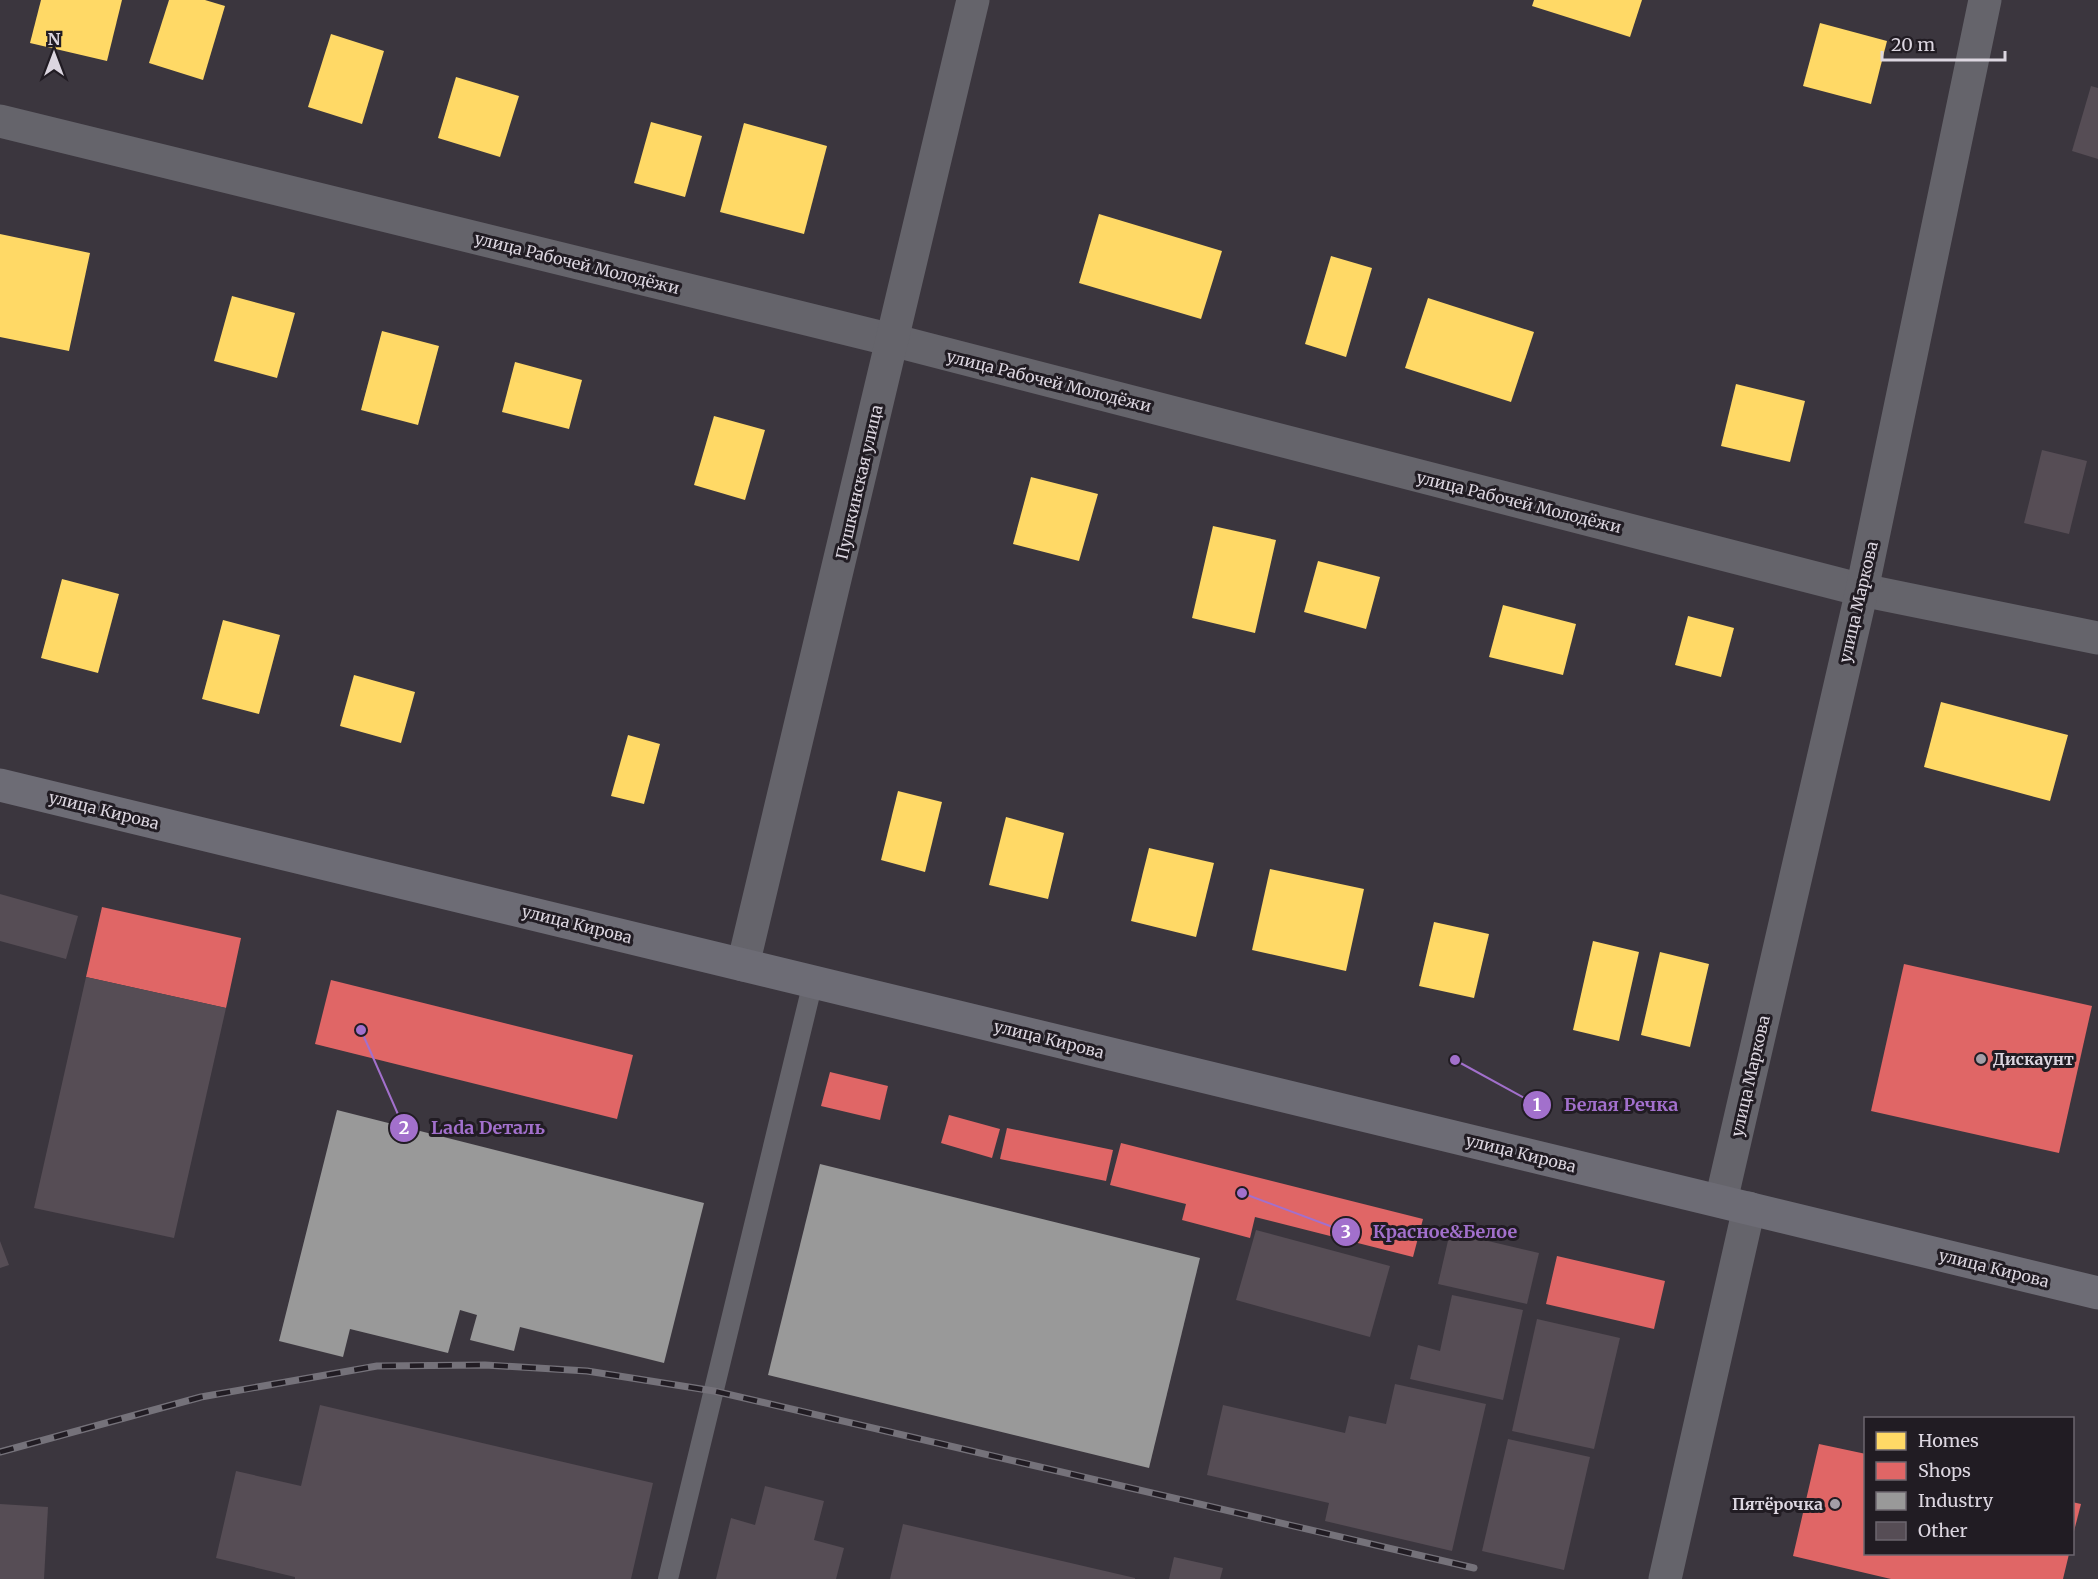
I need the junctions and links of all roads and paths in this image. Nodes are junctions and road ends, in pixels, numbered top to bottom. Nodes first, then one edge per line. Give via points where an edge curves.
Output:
1 (973, 0) edge
2 (1986, 0) edge
3 (0, 121) edge
4 (892, 340) junction
5 (1862, 590) junction
6 (2098, 638) edge
7 (0, 785) edge
8 (743, 965) junction
9 (813, 982) junction
10 (1735, 1205) junction
11 (2098, 1293) edge
12 (668, 1579) edge
13 (1665, 1579) edge

1 - 4 street, Пушкинская улица
2 - 5 street, улица Маркова
3 - 4 street, улица Рабочей Молодёжи
4 - 5 street, улица Рабочей Молодёжи
4 - 8 street, Пушкинская улица
5 - 6 street, улица Рабочей Молодёжи
5 - 10 street, улица Маркова
7 - 8 main road, улица Кирова
8 - 9 main road, улица Кирова
9 - 10 main road, улица Кирова
9 - 12 lane
10 - 11 main road, улица Кирова
10 - 13 street, улица Маркова

